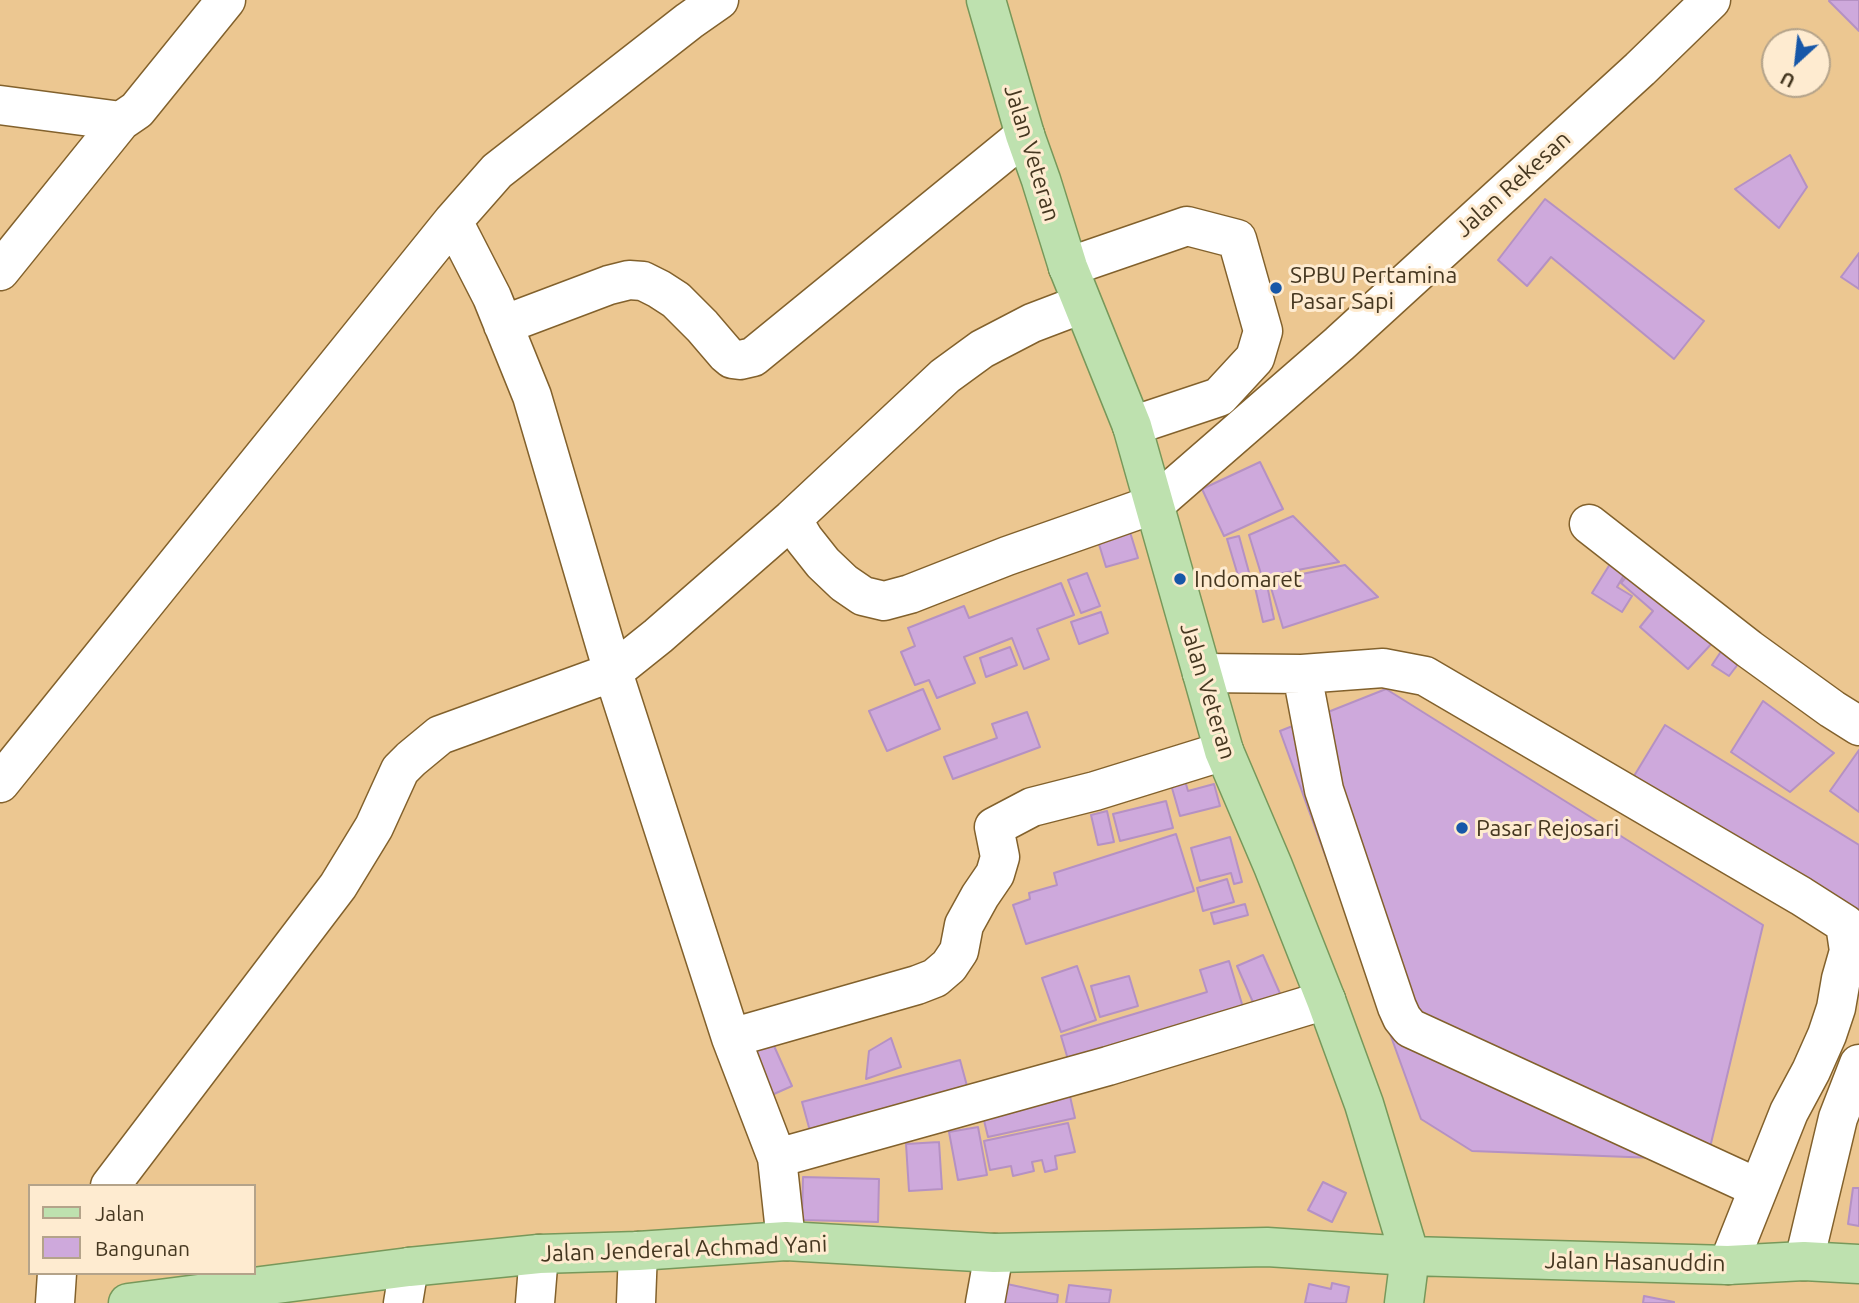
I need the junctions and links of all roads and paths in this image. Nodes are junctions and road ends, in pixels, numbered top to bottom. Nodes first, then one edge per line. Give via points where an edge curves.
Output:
1 (226, 0) edge
2 (719, 0) edge
3 (986, 0) edge
4 (1712, 0) edge
5 (0, 106) edge
6 (121, 121) junction
7 (1025, 135) junction
8 (453, 221) junction
9 (1068, 267) junction
10 (0, 271) edge
11 (1082, 304) junction
12 (503, 324) junction
13 (1132, 426) junction
14 (1155, 504) junction
15 (792, 519) junction
16 (1589, 524) dead end
17 (613, 672) junction
18 (1202, 673) junction
19 (1302, 674) junction
20 (1859, 726) edge
21 (1224, 751) junction
22 (0, 783) edge
23 (1326, 1000) junction
24 (731, 1038) junction
25 (1859, 1064) edge
26 (777, 1158) junction
27 (112, 1184) edge
28 (1758, 1188) junction
29 (786, 1241) junction
30 (638, 1251) junction
31 (994, 1253) junction
32 (539, 1254) junction
33 (1410, 1256) junction
34 (1804, 1261) junction
35 (1859, 1264) edge
36 (1728, 1265) junction
37 (57, 1275) edge
38 (406, 1285) edge
39 (55, 1303) edge
40 (128, 1303) edge
41 (535, 1303) edge
42 (636, 1303) edge
43 (985, 1303) edge
44 (1404, 1303) edge

1 - 6 street via 137,110
2 - 8 street via 497,171
3 - 7 main road, Jalan Veteran
4 - 14 street, Jalan Rekesan via 1339,344
5 - 6 street
6 - 10 street
7 - 9 main road, Jalan Veteran
7 - 12 street via 753,356 740,360 726,355 676,300 643,281 609,285
8 - 12 street
8 - 22 street
9 - 11 main road, Jalan Veteran
9 - 13 street via 1187,226 1237,239 1264,331 1255,358 1219,397
11 - 13 main road, Jalan Veteran
11 - 15 street via 982,349 945,376
12 - 17 street via 532,396
13 - 14 main road, Jalan Veteran
14 - 15 street via 884,601 863,596 844,583
14 - 18 main road, Jalan Veteran
15 - 17 street
16 - 20 street via 1749,649
17 - 24 street
17 - 27 street via 440,735 400,770 374,827 338,886
18 - 19 street
18 - 21 main road, Jalan Veteran
19 - 28 street via 1324,790 1397,1007 1410,1028
19 - 28 street via 1383,668 1424,676 1845,924 1849,951 1836,1008
21 - 23 main road, Jalan Veteran
21 - 24 street via 1032,807 994,827 1000,858 995,874 964,925 959,951 935,978
23 - 26 street
23 - 33 main road, Jalan Veteran via 1364,1104
24 - 26 street
25 - 34 street via 1838,1118
26 - 29 street
28 - 36 street
29 - 30 main road, Jalan Jenderal Achmad Yani
29 - 31 main road, Jalan Jenderal Achmad Yani
30 - 32 main road, Jalan Jenderal Achmad Yani
30 - 42 street
31 - 33 main road, Jalan Jenderal Achmad Yani via 1267,1247
31 - 43 street
32 - 38 main road, Jalan Jenderal Achmad Yani
32 - 41 street
33 - 36 main road, Jalan Hasanuddin
33 - 44 main road
34 - 35 main road, Jalan Hasanuddin
34 - 36 main road, Jalan Hasanuddin
37 - 39 street
38 - 40 main road, Jalan Jenderal Achmad Yani

